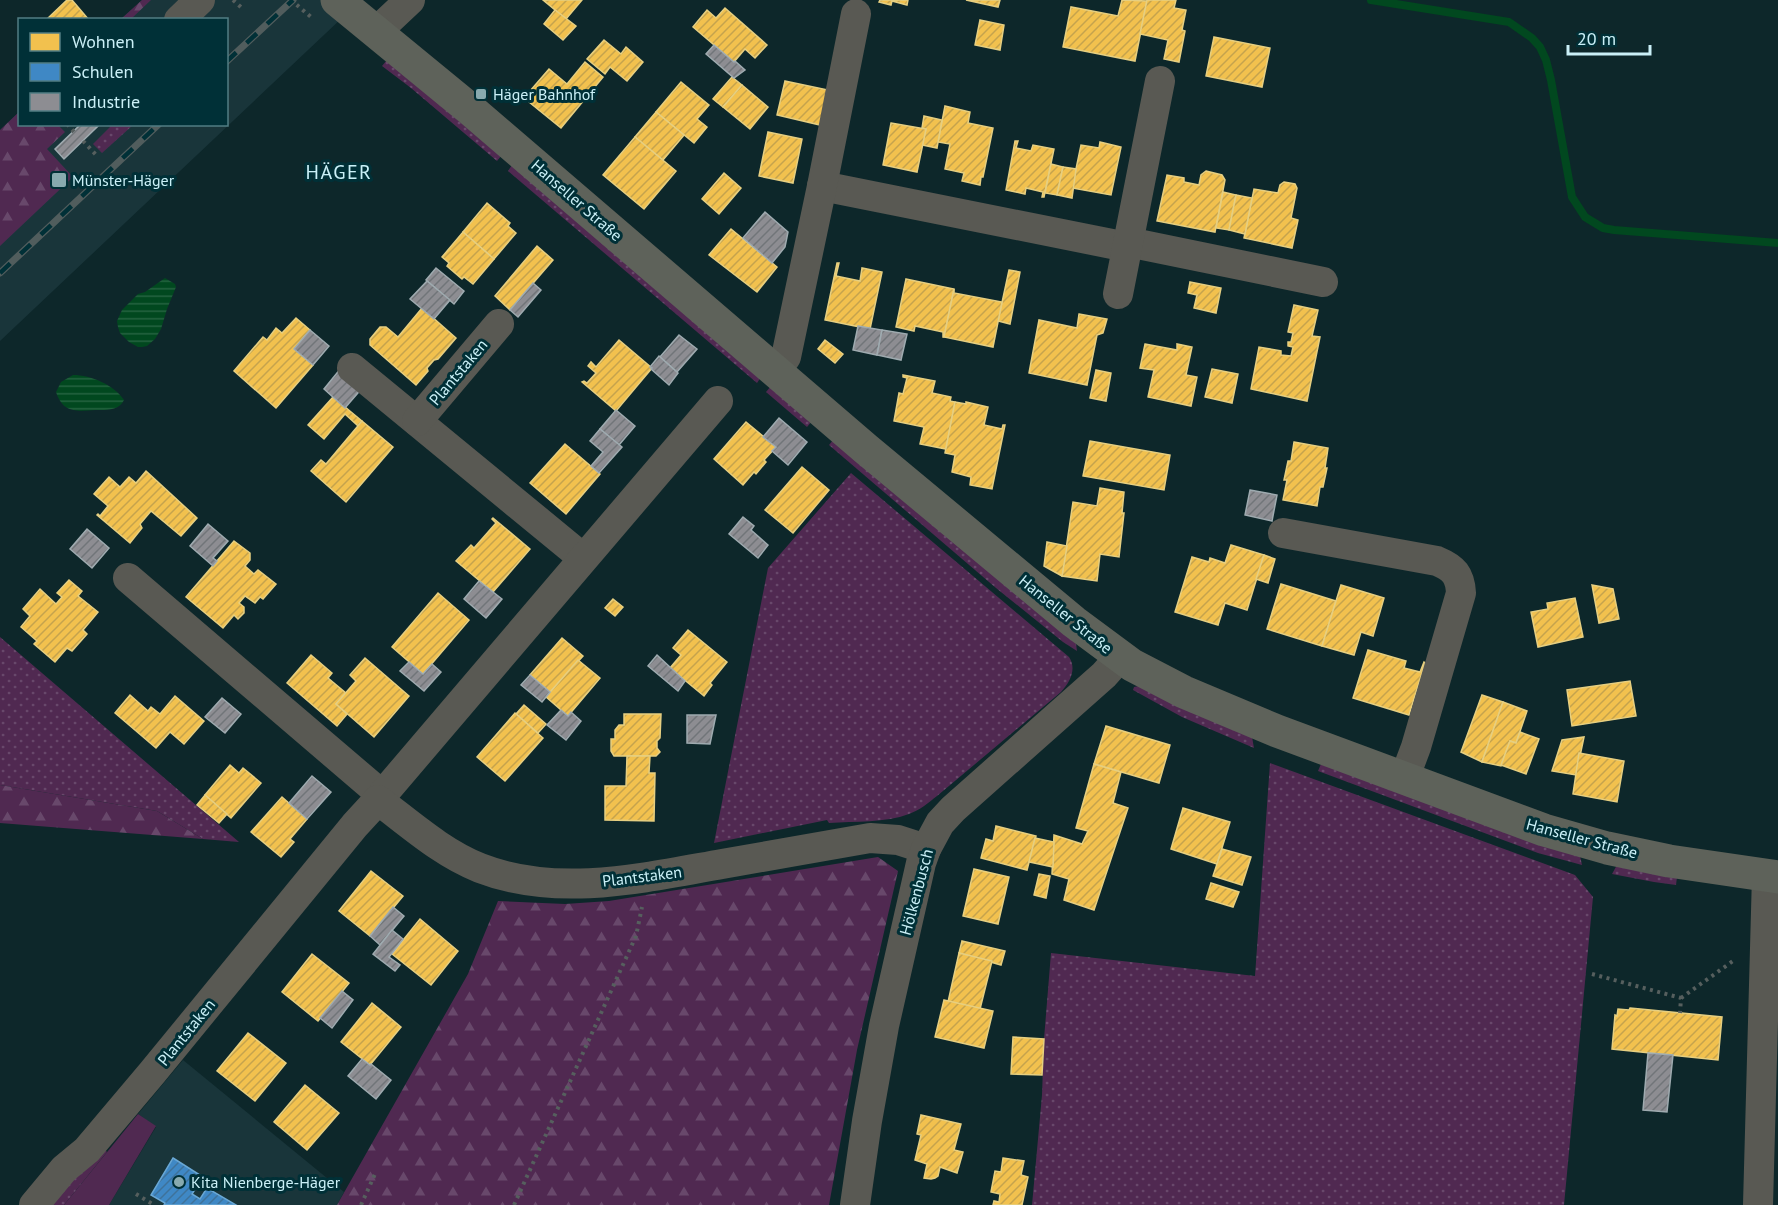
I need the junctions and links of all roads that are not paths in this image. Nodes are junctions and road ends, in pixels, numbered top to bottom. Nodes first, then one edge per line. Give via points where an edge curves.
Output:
1 (200, 0) edge
2 (337, 0) edge
3 (410, 0) edge
4 (856, 14) dead end
5 (181, 18) edge
6 (376, 32) junction
7 (1160, 81) dead end
8 (822, 186) junction
9 (1128, 245) junction
10 (1323, 282) dead end
11 (1118, 294) dead end
12 (498, 324) dead end
13 (352, 368) dead end
14 (775, 371) junction
15 (718, 401) dead end
16 (417, 421) junction
17 (1283, 533) dead end
18 (584, 558) junction
19 (128, 578) dead end
20 (1120, 657) junction
21 (1404, 779) junction
22 (380, 797) junction
23 (926, 849) junction
24 (1772, 876) edge
25 (34, 1205) edge
26 (855, 1205) edge
27 (1758, 1205) edge

1 - 5 street
2 - 6 main road, Hanseller Straße
3 - 6 street
4 - 8 street
6 - 14 main road, Hanseller Straße
7 - 9 street
8 - 9 street
8 - 14 street via 786,357
9 - 10 street
9 - 11 street
12 - 16 street, Plantstaken
13 - 16 street, Plantstaken
14 - 20 main road, Hanseller Straße
15 - 18 street, Plantstaken
16 - 18 street, Plantstaken
17 - 21 street via 1437,561 1458,574 1461,593
18 - 22 street, Plantstaken
19 - 22 street, Plantstaken
20 - 21 main road, Hanseller Straße via 1211,704
20 - 23 street, Hölkenbusch via 952,809
21 - 24 main road, Hanseller Straße via 1568,838 1669,861
22 - 23 street, Plantstaken via 434,843 459,858 504,876 554,884 648,877 870,838 898,840
22 - 25 street, Plantstaken via 142,1086
23 - 26 street, Hölkenbusch via 884,1026
24 - 27 street, Hanseller Straße

